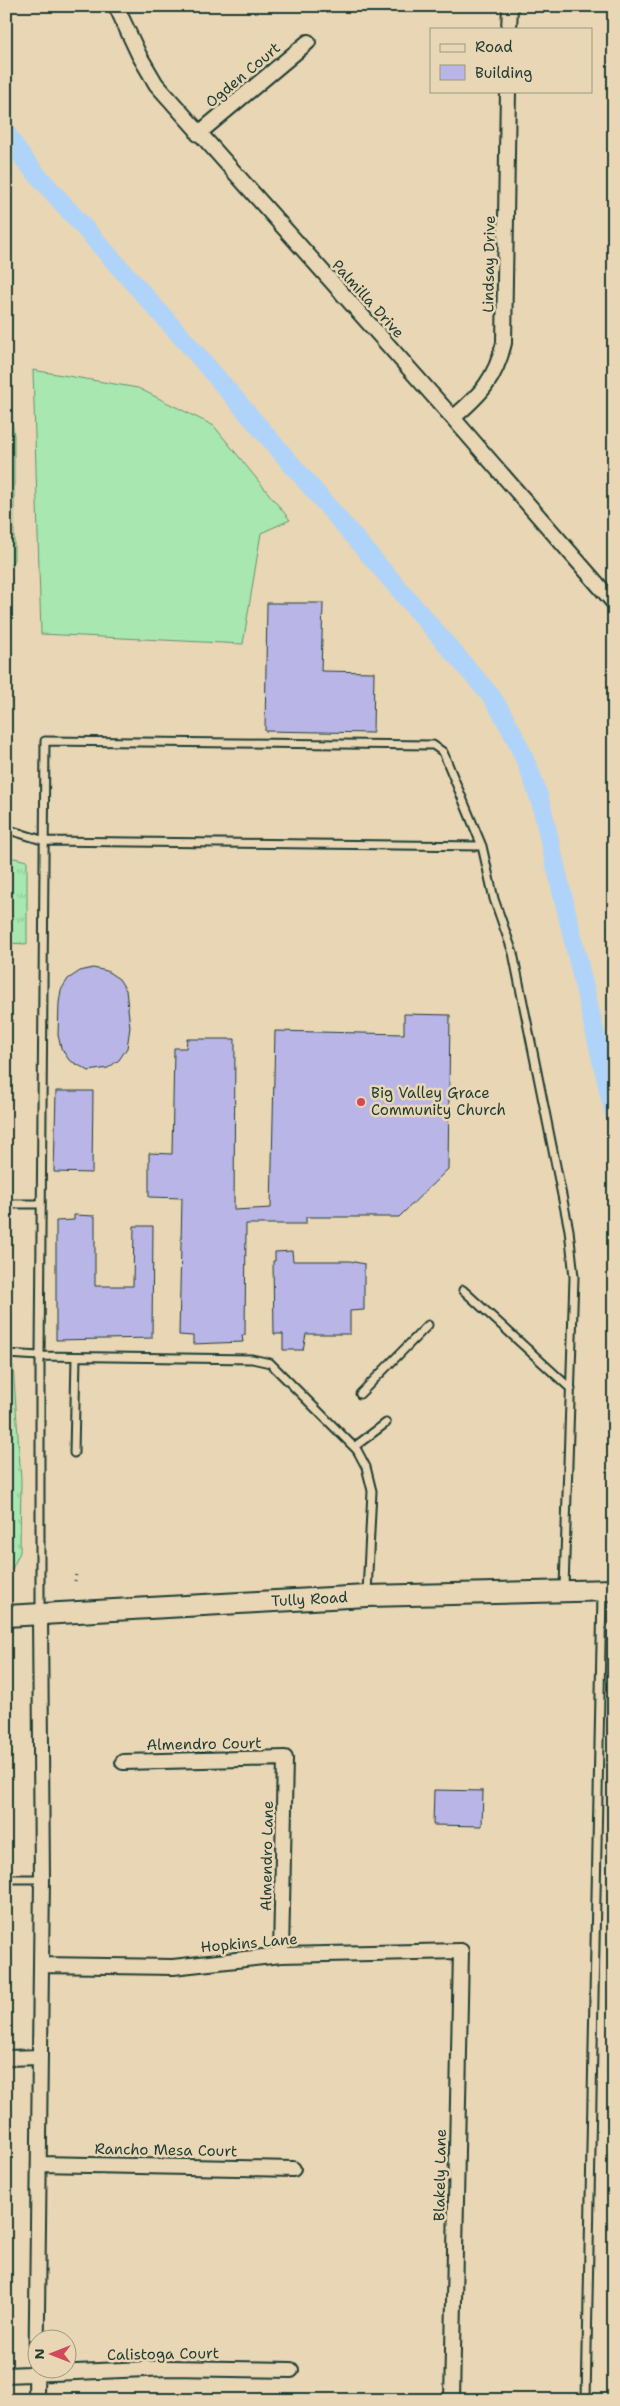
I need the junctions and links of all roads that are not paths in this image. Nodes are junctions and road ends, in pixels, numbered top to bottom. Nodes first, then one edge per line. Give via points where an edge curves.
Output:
1 (116, 6) edge
2 (510, 6) edge
3 (509, 28) edge
4 (308, 42) dead end
5 (508, 92) edge
6 (198, 134) junction
7 (453, 418) junction
8 (614, 603) edge
9 (6, 829) edge
10 (45, 841) junction
11 (482, 846) junction
12 (6, 1204) edge
13 (41, 1204) junction
14 (463, 1290) dead end
15 (428, 1325) dead end
16 (6, 1354) edge
17 (40, 1356) junction
18 (76, 1357) junction
19 (570, 1389) junction
20 (360, 1394) dead end
21 (386, 1423) dead end
22 (354, 1448) junction
23 (74, 1452) dead end
24 (608, 1590) edge
25 (564, 1591) junction
26 (367, 1596) junction
27 (40, 1615) junction
28 (6, 1616) edge
29 (285, 1758) joint
30 (123, 1762) dead end
31 (6, 1879) edge
32 (42, 1879) junction
33 (461, 1951) joint
34 (281, 1955) junction
35 (40, 1965) junction
36 (40, 2057) junction
37 (6, 2058) edge
38 (39, 2164) junction
39 (293, 2169) dead end
40 (37, 2328) edge
41 (291, 2370) dead end
42 (78, 2372) edge
43 (28, 2374) edge
44 (6, 2375) edge
45 (36, 2378) edge
46 (36, 2400) edge
47 (452, 2400) edge
48 (586, 2400) edge

1 - 6 street, Palmilla Drive via 156,84
2 - 3 street
4 - 6 street, Ogden Court
5 - 7 street, Lindsay Drive via 504,344 500,363 492,378 480,395
6 - 7 street, Palmilla Drive
7 - 8 street, Palmilla Drive
9 - 10 lane
10 - 11 lane
10 - 11 lane via 46,741 433,745 443,752
10 - 13 lane
11 - 19 lane via 494,899 513,953 569,1230 574,1277
12 - 13 lane
13 - 17 lane
14 - 19 lane
15 - 20 lane
16 - 17 lane
17 - 18 lane
17 - 27 lane
18 - 22 lane via 252,1359 270,1363
18 - 23 lane
19 - 25 lane
21 - 22 lane
22 - 26 lane via 366,1467 372,1491
24 - 25 main road, Tully Road
24 - 48 lane
25 - 26 main road, Tully Road
26 - 27 main road, Tully Road
27 - 28 main road, Tully Road
27 - 32 street
29 - 30 street, Almendro Court
29 - 34 street, Almendro Lane
31 - 32 lane
32 - 35 street
33 - 34 street, Hopkins Lane
33 - 47 street, Blakely Lane
34 - 35 street, Hopkins Lane via 173,1967
35 - 36 street
36 - 37 street
36 - 38 street
38 - 39 street, Rancho Mesa Court
38 - 40 street
41 - 42 street, Calistoga Court via 152,2368
43 - 44 street, Calistoga Court
45 - 46 street

